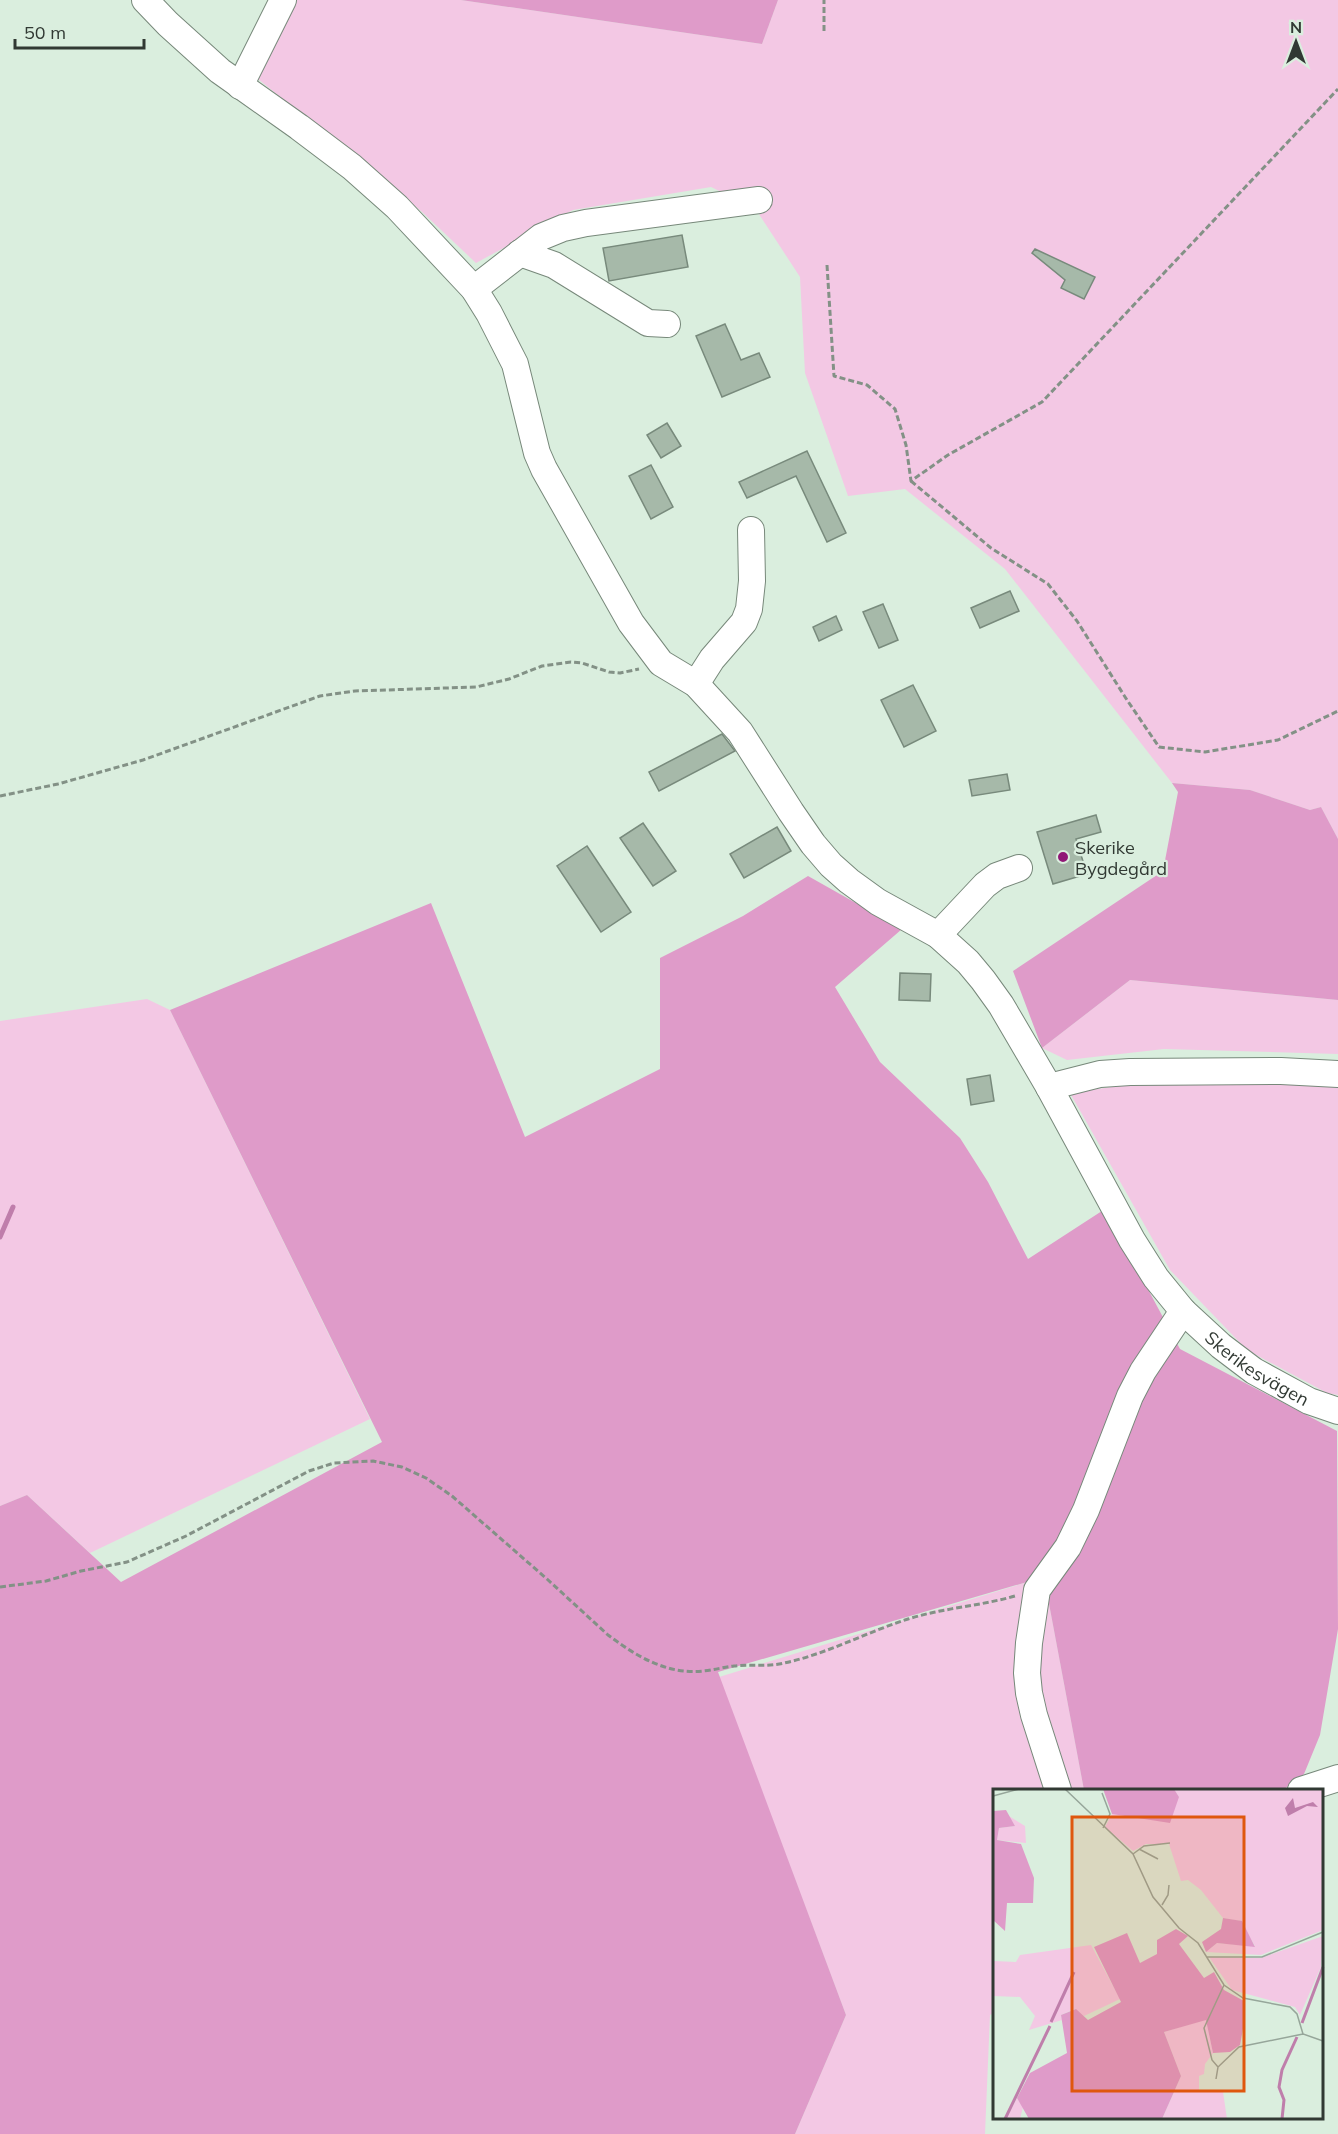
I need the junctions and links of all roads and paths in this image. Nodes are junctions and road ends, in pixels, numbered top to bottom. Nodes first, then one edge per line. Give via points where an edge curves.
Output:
1 (146, 0) edge
2 (283, 0) edge
3 (824, 0) edge
4 (824, 31) dead end
5 (240, 86) junction
6 (1338, 89) edge
7 (759, 200) dead end
8 (519, 253) junction
9 (827, 265) dead end
10 (474, 289) junction
11 (667, 324) dead end
12 (911, 481) junction
13 (752, 530) dead end
14 (661, 663) junction
15 (696, 684) junction
16 (1338, 711) edge
17 (0, 796) edge
18 (1019, 868) dead end
19 (938, 935) junction
20 (1338, 1074) edge
21 (1049, 1087) junction
22 (1183, 1311) junction
23 (1338, 1411) edge
24 (0, 1587) edge
25 (1037, 1590) junction
26 (1338, 1778) edge
27 (1057, 1789) edge
28 (1307, 1789) edge

1 - 5 street via 198,52
2 - 5 street
3 - 4 path
5 - 10 street via 375,187
6 - 12 path via 1042,402 948,455
7 - 8 street via 563,228 541,237
8 - 10 street
8 - 11 street via 554,265 648,323
9 - 12 path via 834,376 867,385 895,409
10 - 14 street via 515,364 537,453 548,478 631,623
12 - 16 path via 991,548 1048,584 1077,621 1159,747 1204,752 1278,740
13 - 15 street via 747,615
14 - 15 street, Skerikesvägen
14 - 17 path via 620,673 582,663 558,663 476,687 320,696 143,760
15 - 19 street, Skerikesvägen via 740,732 791,812 831,865 878,902
18 - 19 street via 985,885
19 - 21 street, Skerikesvägen via 983,980
20 - 21 street via 1131,1072 1100,1074
21 - 22 street, Skerikesvägen via 1132,1240
22 - 23 street, Skerikesvägen via 1254,1371 1308,1401
22 - 25 street via 1138,1379 1073,1538
24 - 25 path via 127,1562 186,1536 309,1471 352,1461 386,1462 426,1478 478,1518 617,1642 643,1659 680,1672 783,1663 909,1618
25 - 27 street via 1028,1683
26 - 28 street

